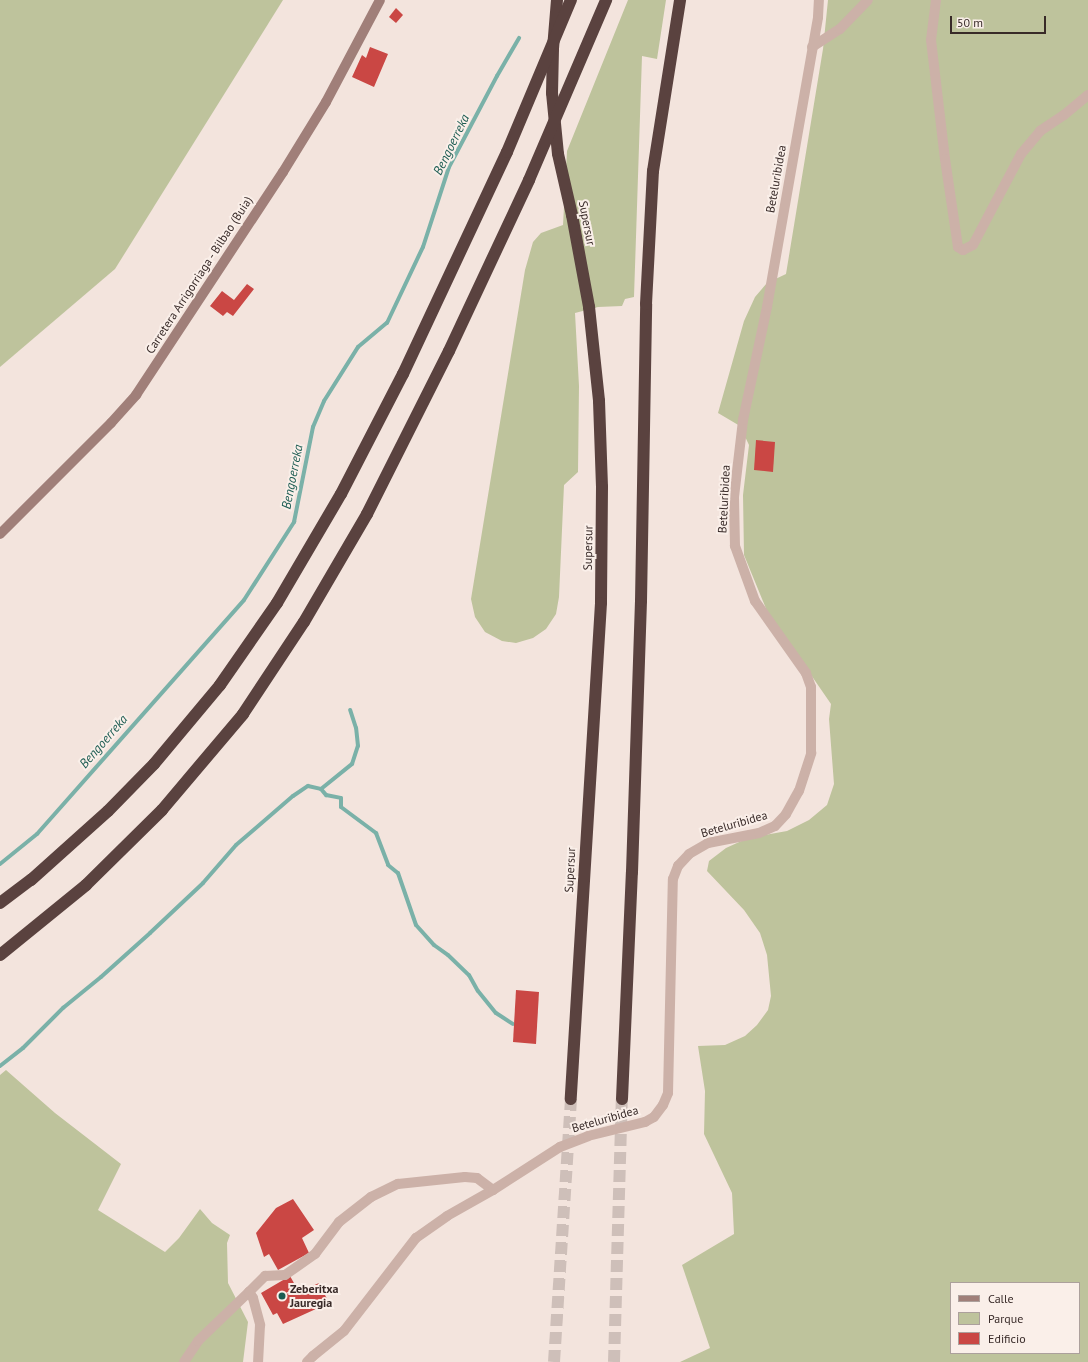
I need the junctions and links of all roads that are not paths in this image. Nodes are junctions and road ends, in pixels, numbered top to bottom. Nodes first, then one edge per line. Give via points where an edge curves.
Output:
1 (380, 0) edge
2 (557, 0) edge
3 (571, 0) edge
4 (606, 0) edge
5 (680, 0) edge
6 (819, 0) edge
7 (868, 0) edge
8 (936, 0) edge
9 (812, 47) junction
10 (1088, 94) edge
11 (0, 534) edge
12 (0, 903) edge
13 (0, 955) edge
14 (571, 1099) tunnel mouth
15 (622, 1099) tunnel mouth
16 (493, 1190) junction
17 (249, 1292) junction
18 (184, 1362) edge
19 (258, 1362) edge
20 (307, 1362) edge

1 - 11 street, Carretera Arrigorriaga - Bilbao (Buia) via 326,102 283,172 136,395
2 - 14 highway, Supersur via 552,93 558,154 589,307 599,401 602,471 601,603
3 - 12 highway via 507,152 403,374 341,494 277,603 220,685 154,764 103,816 31,880
4 - 13 highway via 529,180 449,351 367,514 304,622 243,714 162,810 86,885
5 - 15 highway via 653,171 646,304 634,824
6 - 9 street, Beteluribidea
7 - 9 street via 840,29
8 - 10 street via 931,40 958,247 963,250 973,245 1021,154 1035,137
9 - 16 street, Beteluribidea via 767,306 743,420 734,496 734,546 755,601 806,673 812,687 811,753 799,791 786,814 775,826 760,833 708,843 689,854 678,866 673,886 669,1079 668,1093 663,1105 654,1117 645,1122 588,1136 560,1148
16 - 17 street via 477,1178 464,1177 398,1184 371,1198 339,1222 315,1254 284,1275 265,1276
16 - 20 street, Beteluribidea via 446,1216 416,1238 344,1331
17 - 18 street via 198,1341
17 - 19 street via 260,1325

